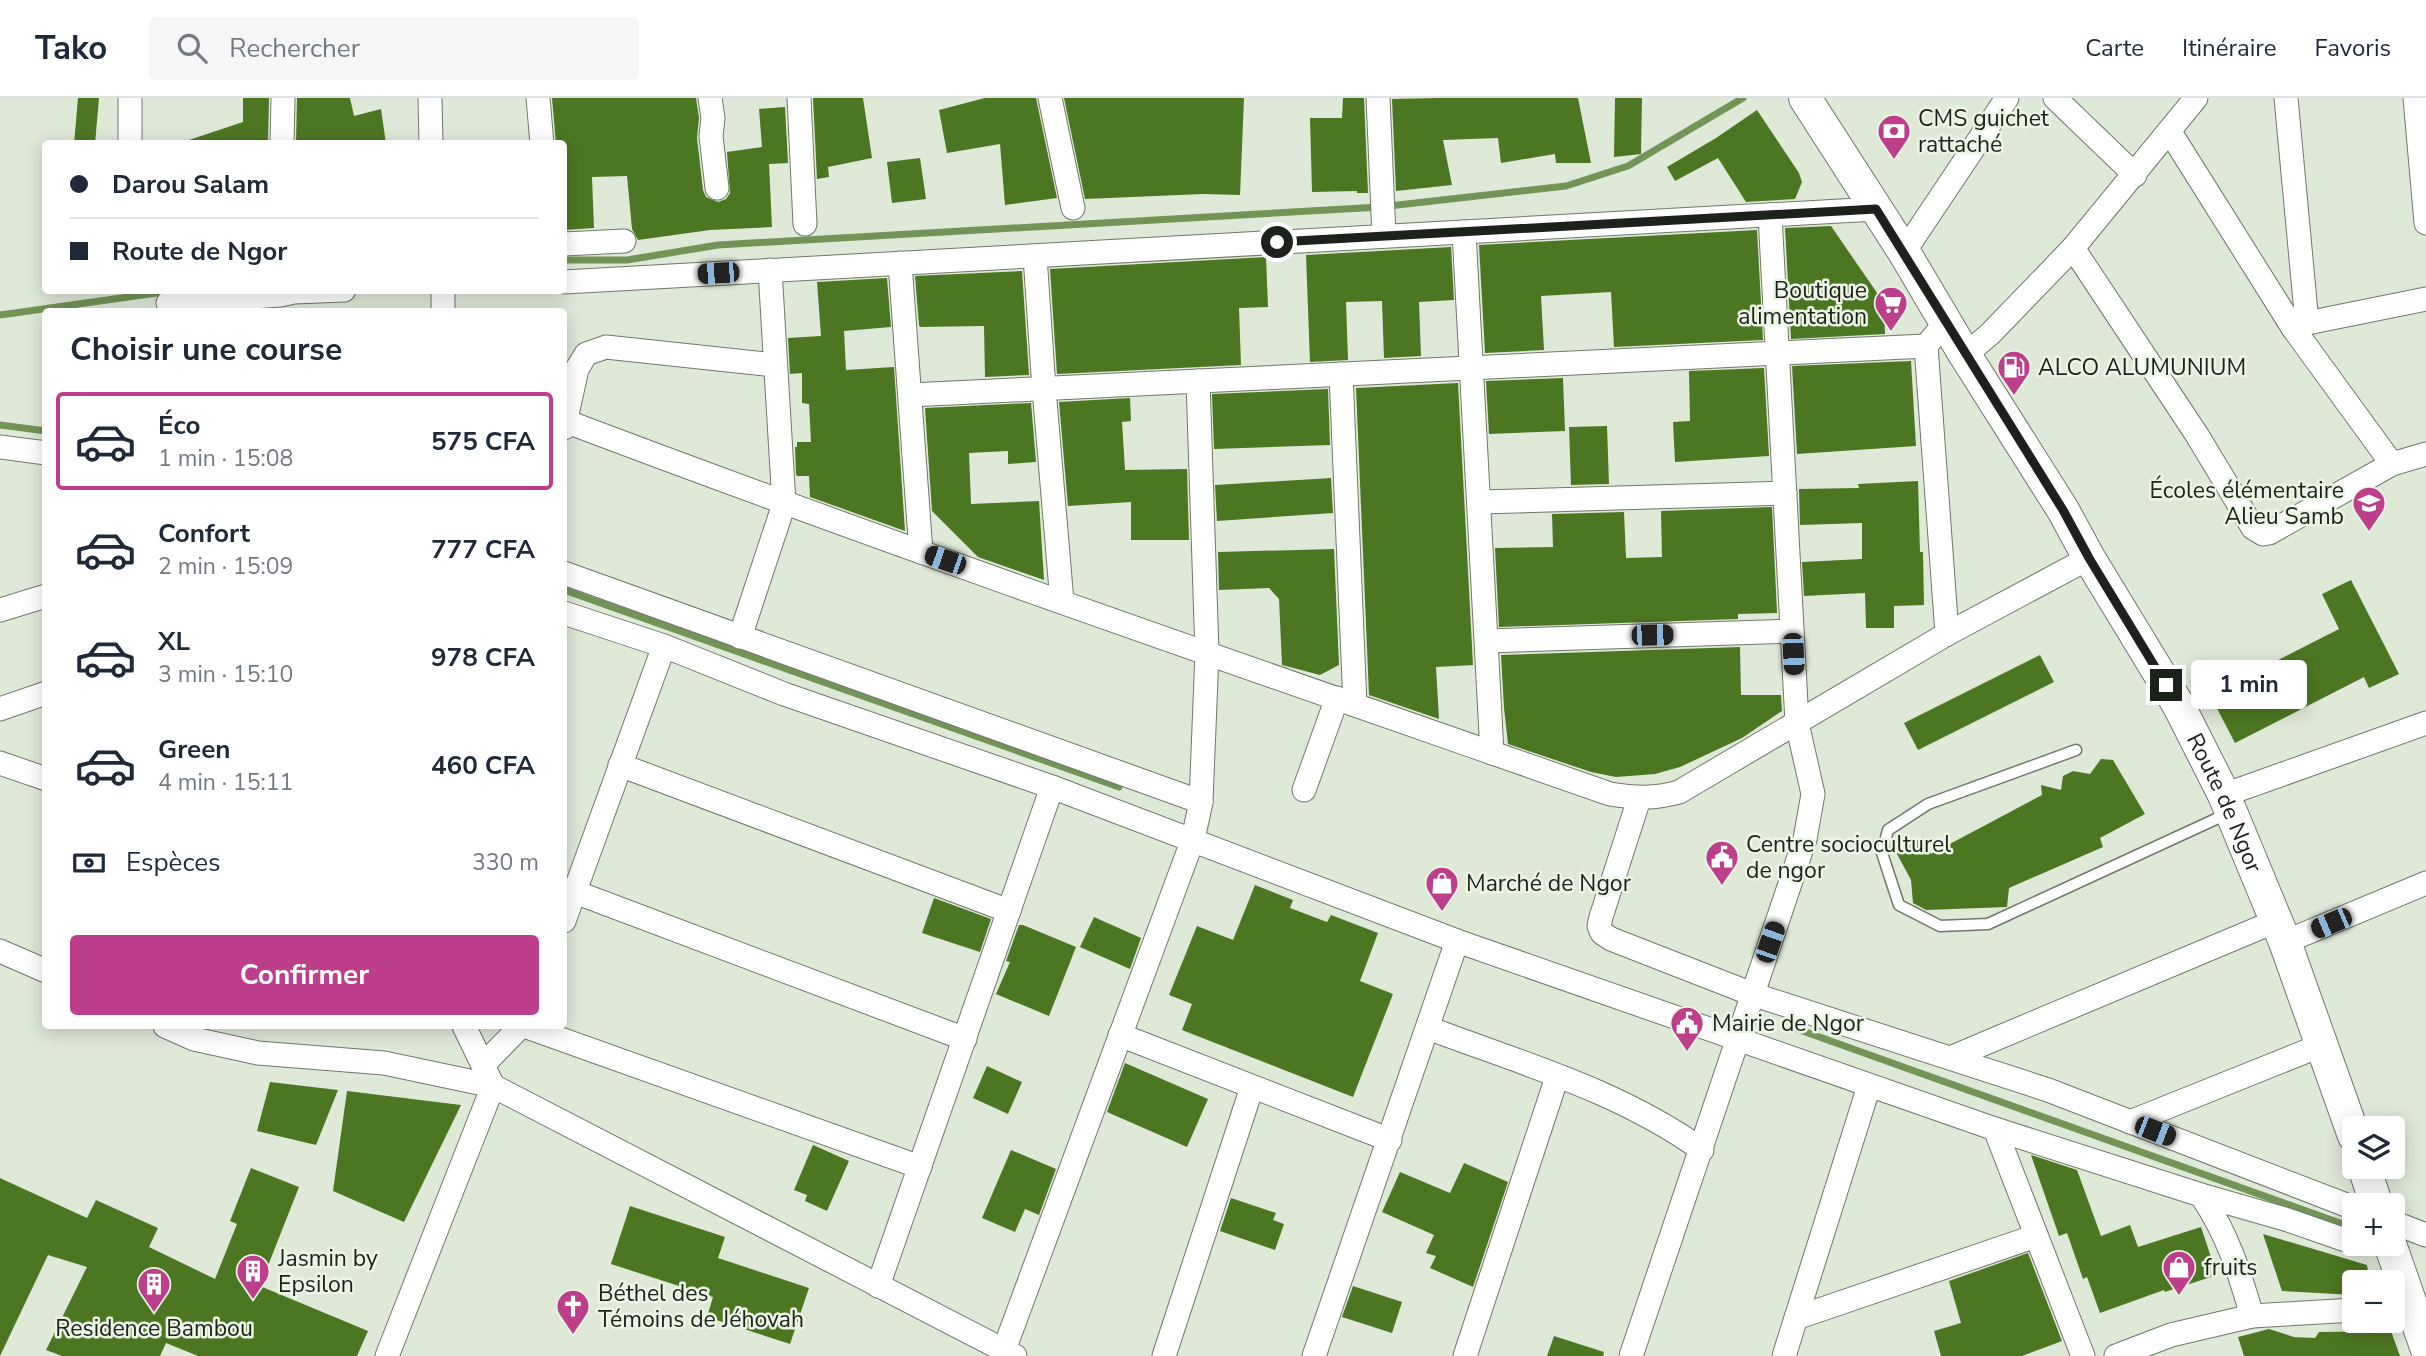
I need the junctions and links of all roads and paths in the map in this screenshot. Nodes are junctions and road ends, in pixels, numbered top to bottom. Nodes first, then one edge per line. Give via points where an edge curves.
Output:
1 (130, 98) edge
2 (283, 98) edge
3 (430, 98) edge
4 (538, 98) edge
5 (710, 98) edge
6 (799, 98) edge
7 (1049, 98) edge
8 (1378, 98) edge
9 (1805, 98) edge
10 (2007, 98) edge
11 (2055, 98) edge
12 (2196, 98) edge
13 (2286, 98) edge
14 (2415, 98) edge
15 (2170, 132) junction
16 (130, 140) edge
17 (282, 140) edge
18 (431, 140) edge
19 (542, 140) edge
20 (2135, 175) junction
21 (717, 188) dead end
22 (1073, 208) dead end
23 (1876, 209) junction
24 (1770, 215) junction
25 (1384, 218) junction
26 (805, 223) dead end
27 (2426, 223) edge
28 (1464, 232) junction
29 (624, 241) dead end
30 (567, 244) edge
31 (2073, 248) junction
32 (1904, 252) junction
33 (1035, 256) junction
34 (900, 263) junction
35 (770, 270) junction
36 (567, 282) edge
37 (328, 294) edge
38 (2426, 299) edge
39 (295, 302) edge
40 (168, 303) dead end
41 (1946, 321) junction
42 (2300, 325) junction
43 (1926, 346) junction
44 (1778, 353) junction
45 (1965, 355) junction
46 (775, 365) junction
47 (1473, 368) junction
48 (1342, 374) junction
49 (1198, 381) junction
50 (1044, 389) junction
51 (910, 395) junction
52 (567, 412) edge
53 (567, 426) edge
54 (0, 447) edge
55 (42, 452) edge
56 (2426, 454) edge
57 (2392, 464) junction
58 (1785, 493) junction
59 (1479, 502) junction
60 (784, 504) junction
61 (921, 552) junction
62 (2089, 558) junction
63 (567, 574) edge
64 (42, 597) edge
65 (1062, 601) junction
66 (0, 611) edge
67 (567, 614) edge
68 (1792, 631) junction
69 (1947, 634) junction
70 (740, 637) junction
71 (1487, 641) junction
72 (664, 646) junction
73 (1207, 653) junction
74 (42, 695) edge
75 (1346, 701) junction
76 (0, 709) edge
77 (1797, 723) junction
78 (2426, 723) edge
79 (2076, 750) dead end
80 (1492, 753) junction
81 (0, 763) edge
82 (620, 765) junction
83 (42, 778) edge
84 (1052, 787) junction
85 (1304, 790) dead end
86 (1639, 799) junction
87 (1201, 802) junction
88 (2228, 804) junction
89 (1194, 839) junction
90 (2425, 886) edge
91 (575, 892) junction
92 (1010, 911) junction
93 (567, 913) edge
94 (2280, 932) junction
95 (1457, 942) junction
96 (0, 951) edge
97 (42, 969) edge
98 (1752, 994) junction
99 (1428, 1028) junction
100 (172, 1029) edge
101 (466, 1029) edge
102 (520, 1029) edge
103 (531, 1029) edge
104 (1120, 1035) junction
105 (965, 1039) junction
106 (1739, 1040) junction
107 (2322, 1045) junction
108 (1950, 1058) junction
109 (484, 1064) junction
110 (1557, 1077) junction
111 (493, 1086) junction
112 (1869, 1086) junction
113 (1252, 1087) junction
114 (2347, 1116) edge
115 (2130, 1122) junction
116 (1995, 1129) junction
117 (1390, 1140) junction
118 (1702, 1150) junction
119 (920, 1167) junction
120 (2201, 1195) junction
121 (2342, 1203) edge
122 (2405, 1227) edge
123 (2426, 1235) edge
124 (2036, 1236) junction
125 (2342, 1239) edge
126 (878, 1286) junction
127 (2342, 1311) edge
128 (2405, 1312) edge
129 (2252, 1316) junction
130 (1797, 1318) junction
131 (2426, 1347) edge
132 (1010, 1353) edge
133 (387, 1356) edge
134 (1164, 1356) edge
135 (1314, 1356) edge
136 (1465, 1356) edge
137 (1631, 1356) edge
138 (1784, 1356) edge
139 (2083, 1356) edge
140 (2116, 1356) edge

1 - 16 street
2 - 17 street
3 - 18 street
4 - 19 street
5 - 21 street
6 - 26 street
7 - 22 street
8 - 25 street
9 - 23 street, Route de Ngor
10 - 32 street
11 - 20 street
12 - 15 street
13 - 42 street
14 - 27 street
15 - 20 street
15 - 42 street
20 - 31 street
23 - 24 street
23 - 32 street, Route de Ngor
24 - 28 street
24 - 44 street
25 - 28 street
25 - 33 street
28 - 47 street
29 - 30 street
31 - 45 street
31 - 57 street via 2258,532 2269,533
32 - 41 street, Route de Ngor
33 - 34 street
33 - 50 street
34 - 35 street
34 - 51 street
35 - 36 street
35 - 46 street
37 - 39 street
38 - 42 street
39 - 40 street via 280,295
41 - 43 street
41 - 45 street, Route de Ngor
42 - 57 street
43 - 44 street
43 - 69 street
44 - 47 street
44 - 58 street
45 - 62 street, Route de Ngor
46 - 52 street via 606,347 586,354 577,369
46 - 60 street
47 - 48 street
47 - 59 street
48 - 49 street
48 - 75 street
49 - 50 street
49 - 73 street
50 - 51 street
50 - 65 street
51 - 61 street
53 - 60 street
54 - 55 street
56 - 57 street
58 - 59 street
58 - 68 street
59 - 71 street
60 - 61 street
60 - 70 street
61 - 65 street
62 - 69 street
62 - 88 street, Route de Ngor via 2179,706
63 - 70 street
64 - 66 street
65 - 73 street
67 - 72 street
68 - 71 street
68 - 77 street
69 - 77 street
70 - 87 street
71 - 80 street
72 - 82 street
72 - 84 street via 784,694
73 - 75 street
73 - 87 street
74 - 76 street
75 - 80 street
75 - 85 street
77 - 86 street via 1679,792
77 - 98 street via 1813,794 1805,839
78 - 88 street
79 - 88 lane via 1928,804 1888,830 1882,853 1899,905 1940,926 1989,925
80 - 86 street via 1610,794
81 - 83 street
82 - 91 street
82 - 92 street
84 - 89 street
84 - 92 street
86 - 98 street via 1601,917 1602,933
87 - 89 street
88 - 94 street, Route de Ngor
89 - 95 street
89 - 104 street
90 - 94 street
91 - 93 street
91 - 105 street
92 - 105 street
94 - 107 street, Route de Ngor
94 - 108 street
95 - 99 street
95 - 106 street
96 - 97 street
98 - 106 street
98 - 108 street
99 - 110 street
99 - 117 street
100 - 111 street via 194,1039 258,1053 384,1063
101 - 109 street
102 - 109 street
103 - 119 street
104 - 113 street
104 - 132 street
105 - 119 street
106 - 112 street
106 - 118 street
107 - 114 street, Route de Ngor
107 - 115 street
108 - 115 street
109 - 111 street
110 - 118 street via 1630,1106
110 - 136 street
111 - 126 street
111 - 133 street
112 - 116 street
112 - 130 street
113 - 117 street
113 - 134 street
115 - 121 street
116 - 120 street
116 - 124 street
117 - 135 street
118 - 137 street
119 - 126 street
120 - 125 street
120 - 129 street via 2236,1259
122 - 123 street
124 - 130 street
124 - 139 street
126 - 132 street
127 - 129 street
128 - 131 street
129 - 140 street via 2171,1335
130 - 138 street

